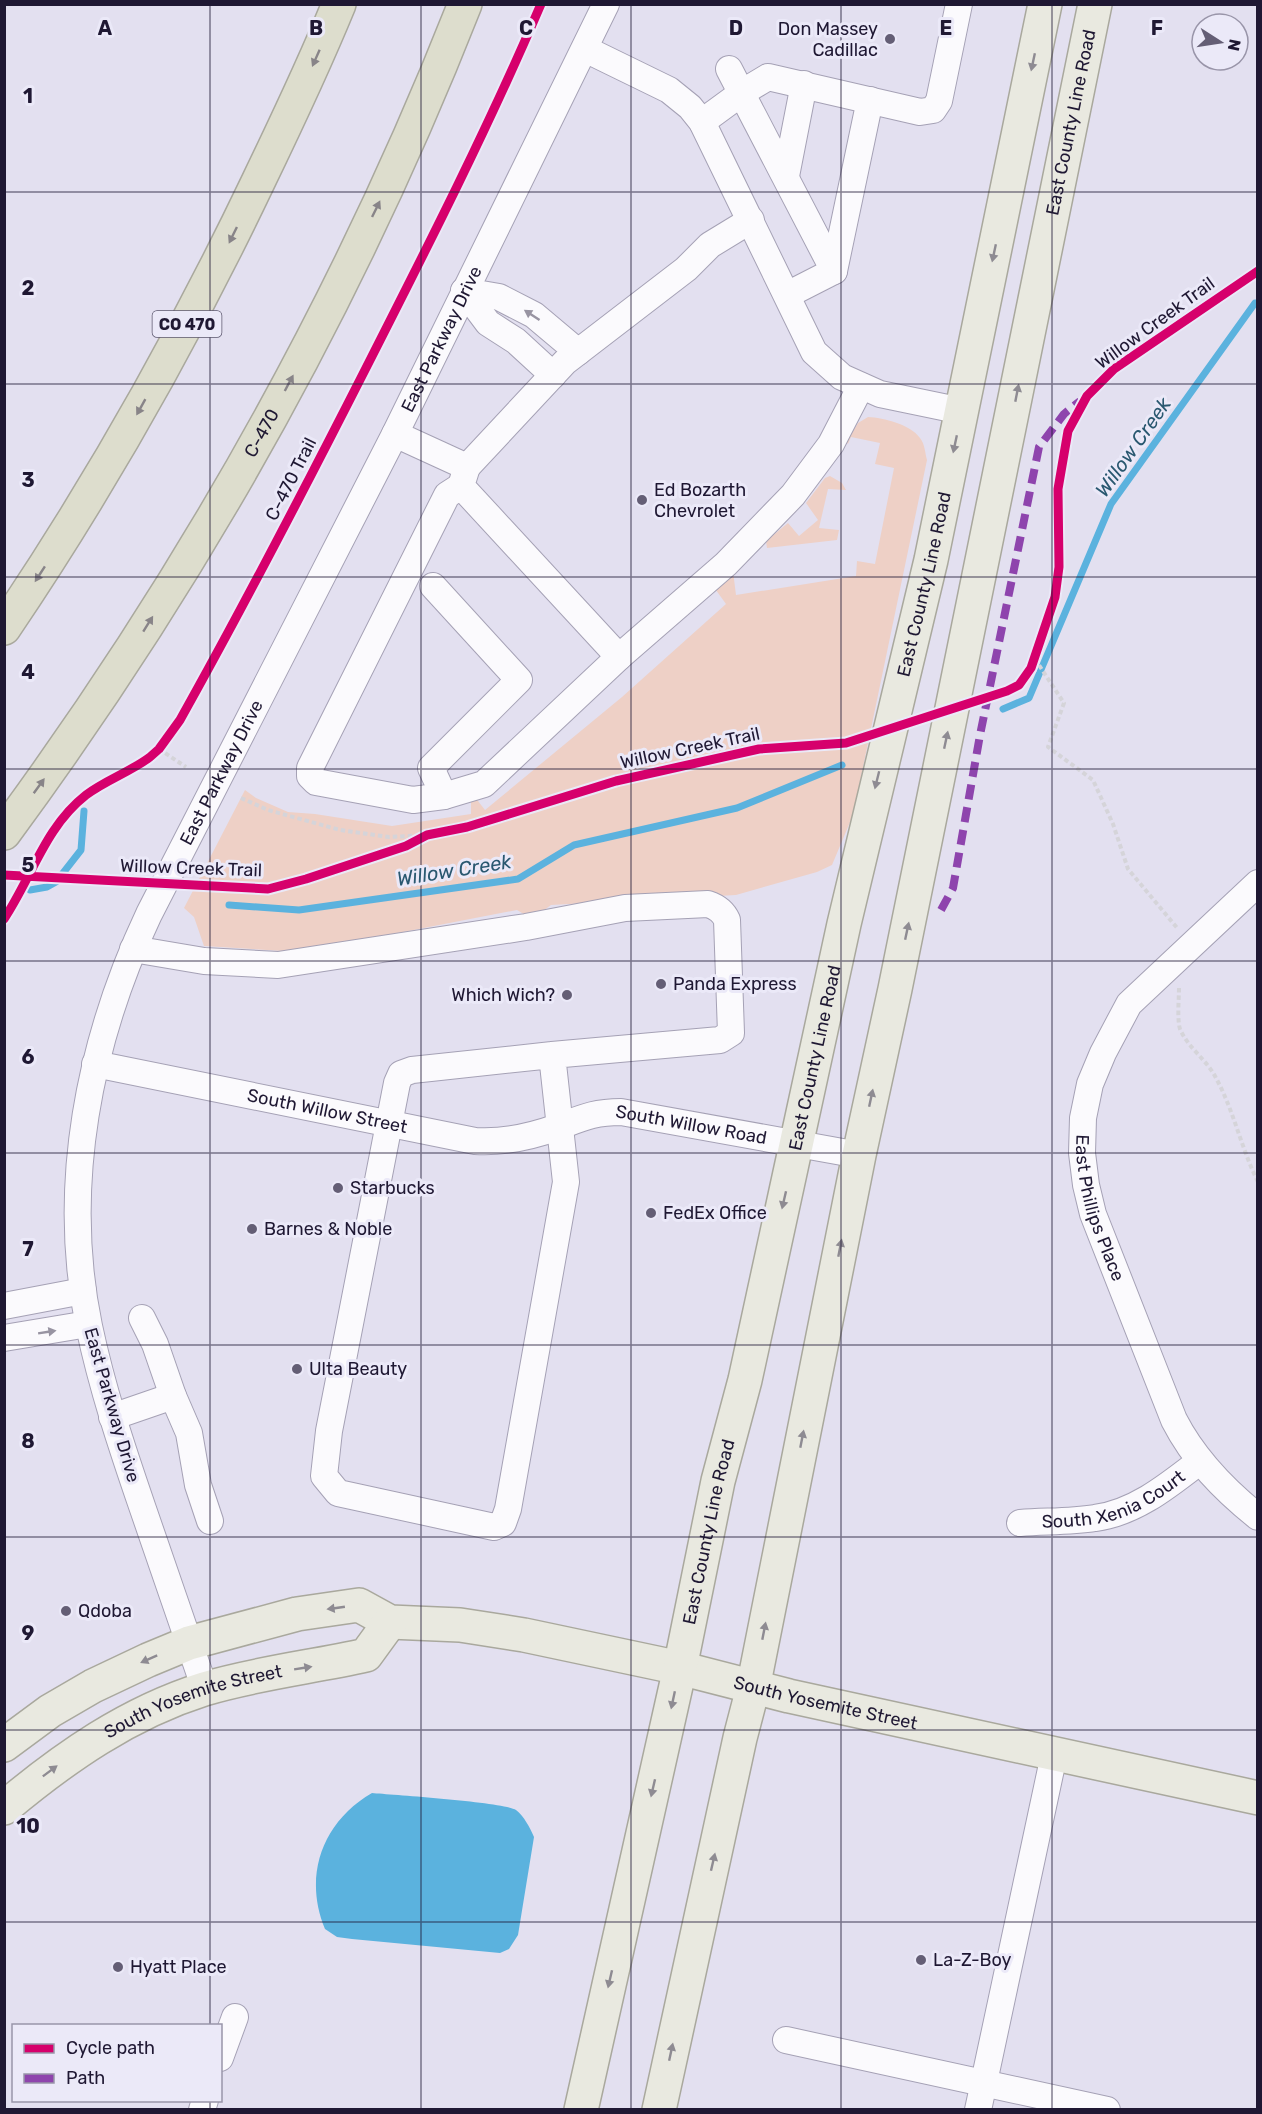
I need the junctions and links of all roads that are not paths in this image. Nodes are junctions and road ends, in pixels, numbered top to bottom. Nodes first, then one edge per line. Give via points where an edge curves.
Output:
1 (339, 4) edge
2 (465, 4) edge
3 (606, 4) edge
4 (959, 4) edge
5 (1045, 4) edge
6 (1095, 4) edge
7 (585, 49) junction
8 (729, 69) dead end
9 (804, 84) junction
10 (743, 92) junction
11 (870, 100) junction
12 (702, 122) junction
13 (786, 176) junction
14 (751, 220) junction
15 (834, 271) junction
16 (464, 291) junction
17 (787, 295) junction
18 (578, 352) junction
19 (553, 375) junction
20 (861, 386) junction
21 (962, 411) junction
22 (395, 434) junction
23 (464, 476) junction
24 (433, 586) dead end
25 (4, 628) edge
26 (619, 657) junction
27 (444, 796) junction
28 (4, 833) edge
29 (1257, 883) edge
30 (133, 949) junction
31 (552, 1055) junction
32 (95, 1064) junction
33 (389, 1124) junction
34 (560, 1126) junction
35 (796, 1143) junction
36 (859, 1155) junction
37 (83, 1291) junction
38 (4, 1306) edge
39 (142, 1318) dead end
40 (88, 1324) junction
41 (4, 1338) edge
42 (173, 1396) junction
43 (112, 1417) junction
44 (1200, 1461) junction
45 (1257, 1517) edge
46 (210, 1521) dead end
47 (1020, 1523) dead end
48 (390, 1622) junction
49 (189, 1643) junction
50 (680, 1668) junction
51 (753, 1688) junction
52 (205, 1689) junction
53 (4, 1745) edge
54 (1054, 1755) junction
55 (1257, 1798) edge
56 (4, 1808) edge
57 (235, 2017) dead end
58 (786, 2040) dead end
59 (222, 2053) edge
60 (984, 2084) junction
61 (581, 2109) edge
62 (659, 2109) edge
63 (978, 2109) edge
64 (1107, 2109) edge

1 -> 25 highway, CO 470 via 273,152 179,339 81,510
28 -> 2 highway, C-470 via 134,646 262,433 387,186
3 - 7 street, East Parkway Drive
4 - 11 street via 939,101 933,110 920,111
5 -> 21 main road, East County Line Road
36 -> 6 main road, East County Line Road
7 - 12 street via 669,90
7 - 16 street, East Parkway Drive
8 - 10 street
9 - 10 street via 768,77
9 - 11 street
9 - 13 street
10 - 12 street
10 - 13 street
11 - 15 street
12 - 14 street
13 - 15 street
14 - 17 street
14 - 18 street via 710,246 686,270
15 - 17 street
18 -> 16 street via 534,315 508,301
16 - 19 street via 488,323 516,341
16 - 22 street, East Parkway Drive
17 - 20 street via 814,352 842,377
18 - 19 street
19 - 23 street
20 - 21 street via 880,394
20 - 26 street via 831,444 793,495 726,564
21 -> 35 main road, East County Line Road
22 - 23 street
22 - 30 street, East Parkway Drive
23 - 26 street
23 - 27 street via 447,495 310,768 310,776 316,782 413,800
24 - 27 street via 519,680 431,768
26 - 27 street via 484,784
29 - 44 street, East Phillips Place via 1129,1004 1090,1084 1083,1118 1082,1153 1093,1214 1174,1420
30 - 31 street via 204,961 278,965 625,908 708,904 724,914 731,1032 727,1037
30 - 32 street, East Parkway Drive via 111,1006
31 - 33 street via 401,1074
31 - 34 street
32 - 33 street, South Willow Street
32 - 37 street, East Parkway Drive via 80,1175
33 - 34 street, South Willow Street via 493,1142
33 - 34 street via 329,1431 324,1476 338,1493 494,1527 503,1523 508,1509 566,1182
34 - 35 street, South Willow Road via 580,1117 621,1112
35 - 36 street, South Willow Road
35 -> 50 main road, East County Line Road via 745,1380 718,1481
51 -> 36 main road, East County Line Road
37 - 38 street
37 - 40 street, East Parkway Drive
39 - 42 street
41 -> 40 street
40 - 43 street, East Parkway Drive
42 - 43 street
42 - 46 street via 189,1433 198,1485
43 - 49 street, East Parkway Drive
44 - 45 street, East Phillips Place via 1212,1477
44 - 47 street, South Xenia Court via 1160,1492 1119,1512 1096,1518
48 -> 49 main road, South Yosemite Street via 359,1605 337,1607
48 - 50 main road, South Yosemite Street via 433,1622 495,1630
52 -> 48 main road, South Yosemite Street via 366,1655
49 - 52 street, East Parkway Drive
49 -> 53 main road, South Yosemite Street via 93,1686
50 - 51 main road, South Yosemite Street
50 -> 61 main road, East County Line Road
51 - 54 main road, South Yosemite Street
62 -> 51 main road, East County Line Road
56 -> 52 main road, South Yosemite Street via 111,1729
54 - 55 main road, South Yosemite Street
54 - 60 street
57 - 59 street
58 - 60 street
60 - 63 street
60 - 64 street

